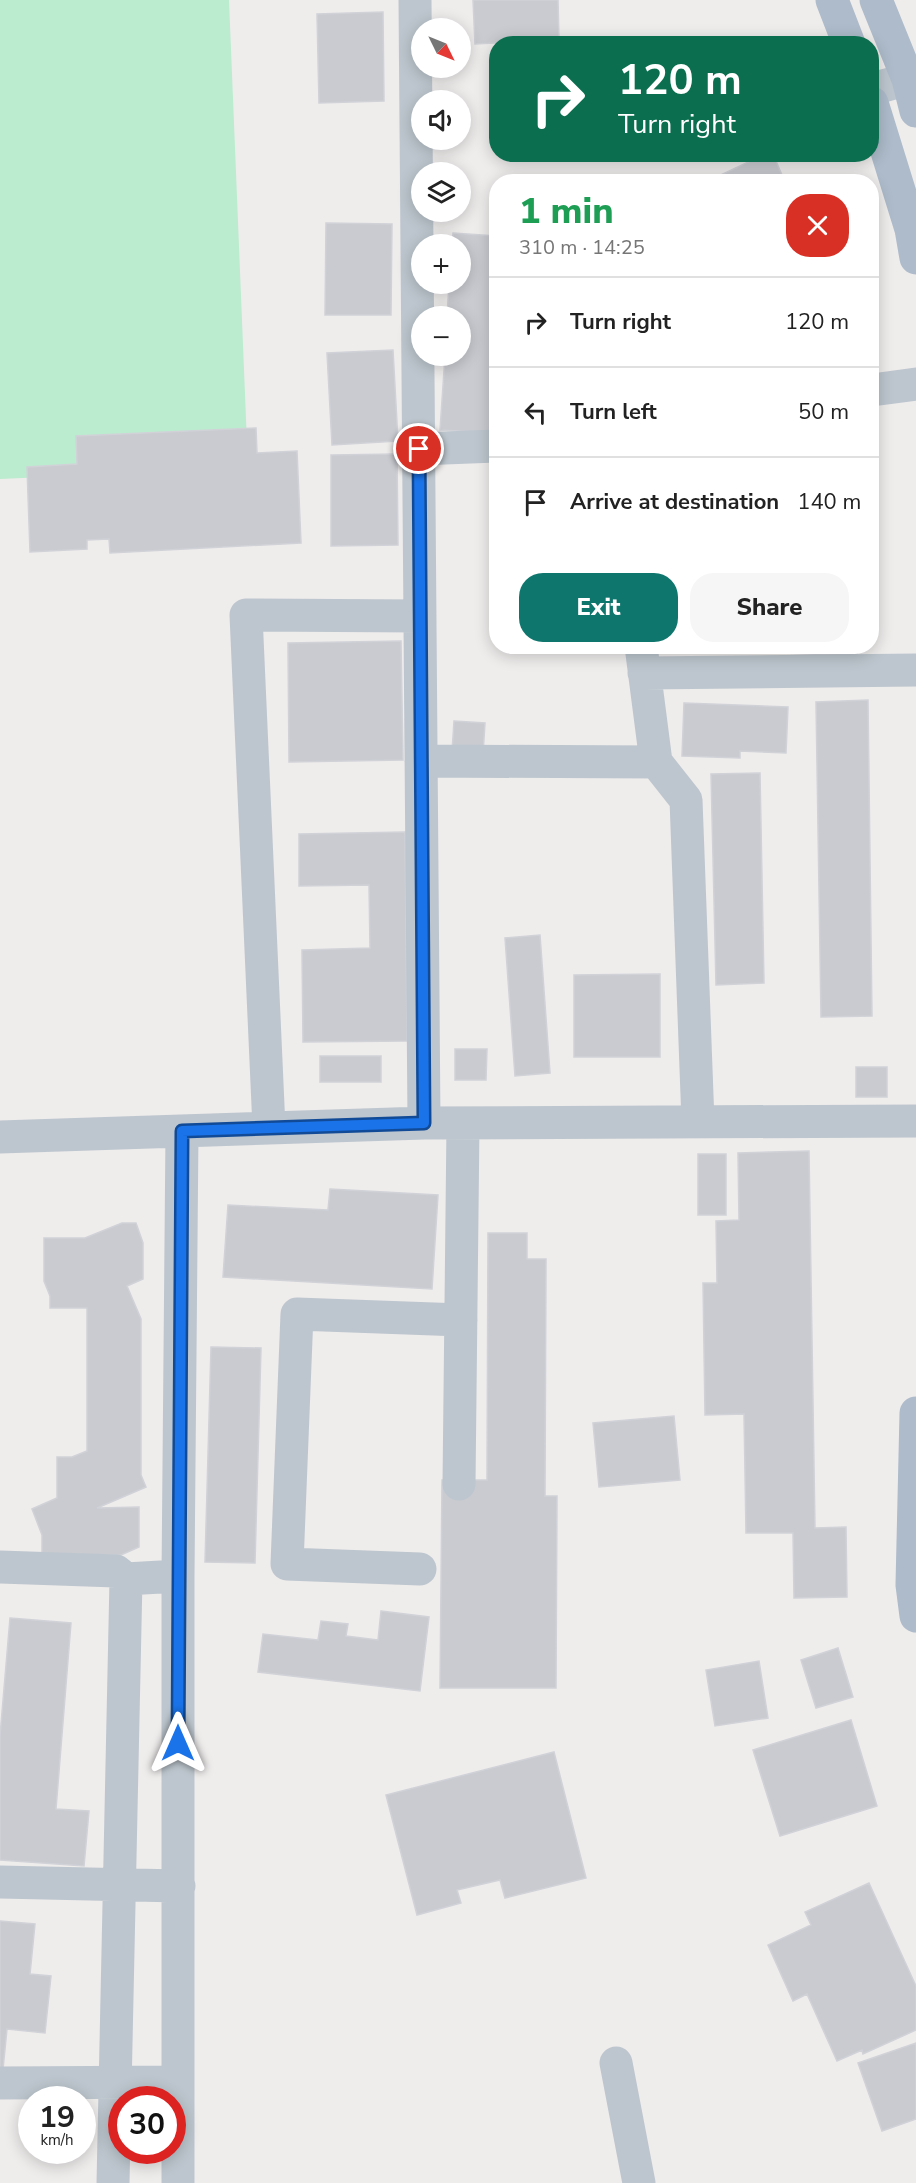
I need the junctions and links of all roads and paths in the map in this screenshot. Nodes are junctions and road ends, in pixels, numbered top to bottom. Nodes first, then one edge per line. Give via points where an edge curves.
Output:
1 (415, 0) edge
2 (832, 0) edge
3 (876, 0) edge
4 (846, 36) edge
5 (912, 78) edge
6 (879, 87) edge
7 (916, 111) edge
8 (879, 126) edge
9 (916, 258) edge
10 (916, 384) edge
11 (879, 389) edge
12 (489, 446) edge
13 (419, 449) junction
14 (420, 616) junction
15 (759, 659) edge
16 (642, 660) edge
17 (916, 670) edge
18 (421, 761) junction
19 (656, 762) junction
20 (916, 1121) edge
21 (698, 1122) junction
22 (424, 1123) junction
23 (463, 1123) junction
24 (269, 1128) junction
25 (182, 1131) junction
26 (0, 1137) edge
27 (461, 1320) junction
28 (916, 1413) edge
29 (459, 1484) dead end
30 (0, 1567) edge
31 (420, 1569) dead end
32 (178, 1576) junction
33 (126, 1579) junction
34 (916, 1616) edge
35 (0, 1882) edge
36 (119, 1885) junction
37 (178, 1886) junction
38 (616, 2063) dead end
39 (178, 2082) junction
40 (0, 2083) edge
41 (116, 2083) junction
42 (113, 2183) edge
43 (178, 2183) edge
44 (639, 2183) edge

1 - 13 street
2 - 4 main road
3 - 5 main road
5 - 6 street
5 - 7 main road
8 - 9 main road
10 - 11 street
12 - 13 street
13 - 14 street
14 - 18 street
14 - 24 street via 246,615
15 - 16 street
15 - 17 street
16 - 19 street
18 - 19 street
18 - 22 street
19 - 21 street via 686,800
20 - 21 street
21 - 23 street
22 - 23 street
22 - 24 street
23 - 27 street
24 - 25 street
25 - 26 street
25 - 32 street
27 - 29 street
27 - 31 street via 297,1314 287,1564
28 - 34 main road via 912,1585
30 - 33 street via 116,1571
32 - 33 street
32 - 37 street
33 - 36 street
35 - 36 street
36 - 37 street
36 - 41 street
37 - 39 street
38 - 44 street
39 - 41 street
39 - 43 street
40 - 41 street
41 - 42 street

